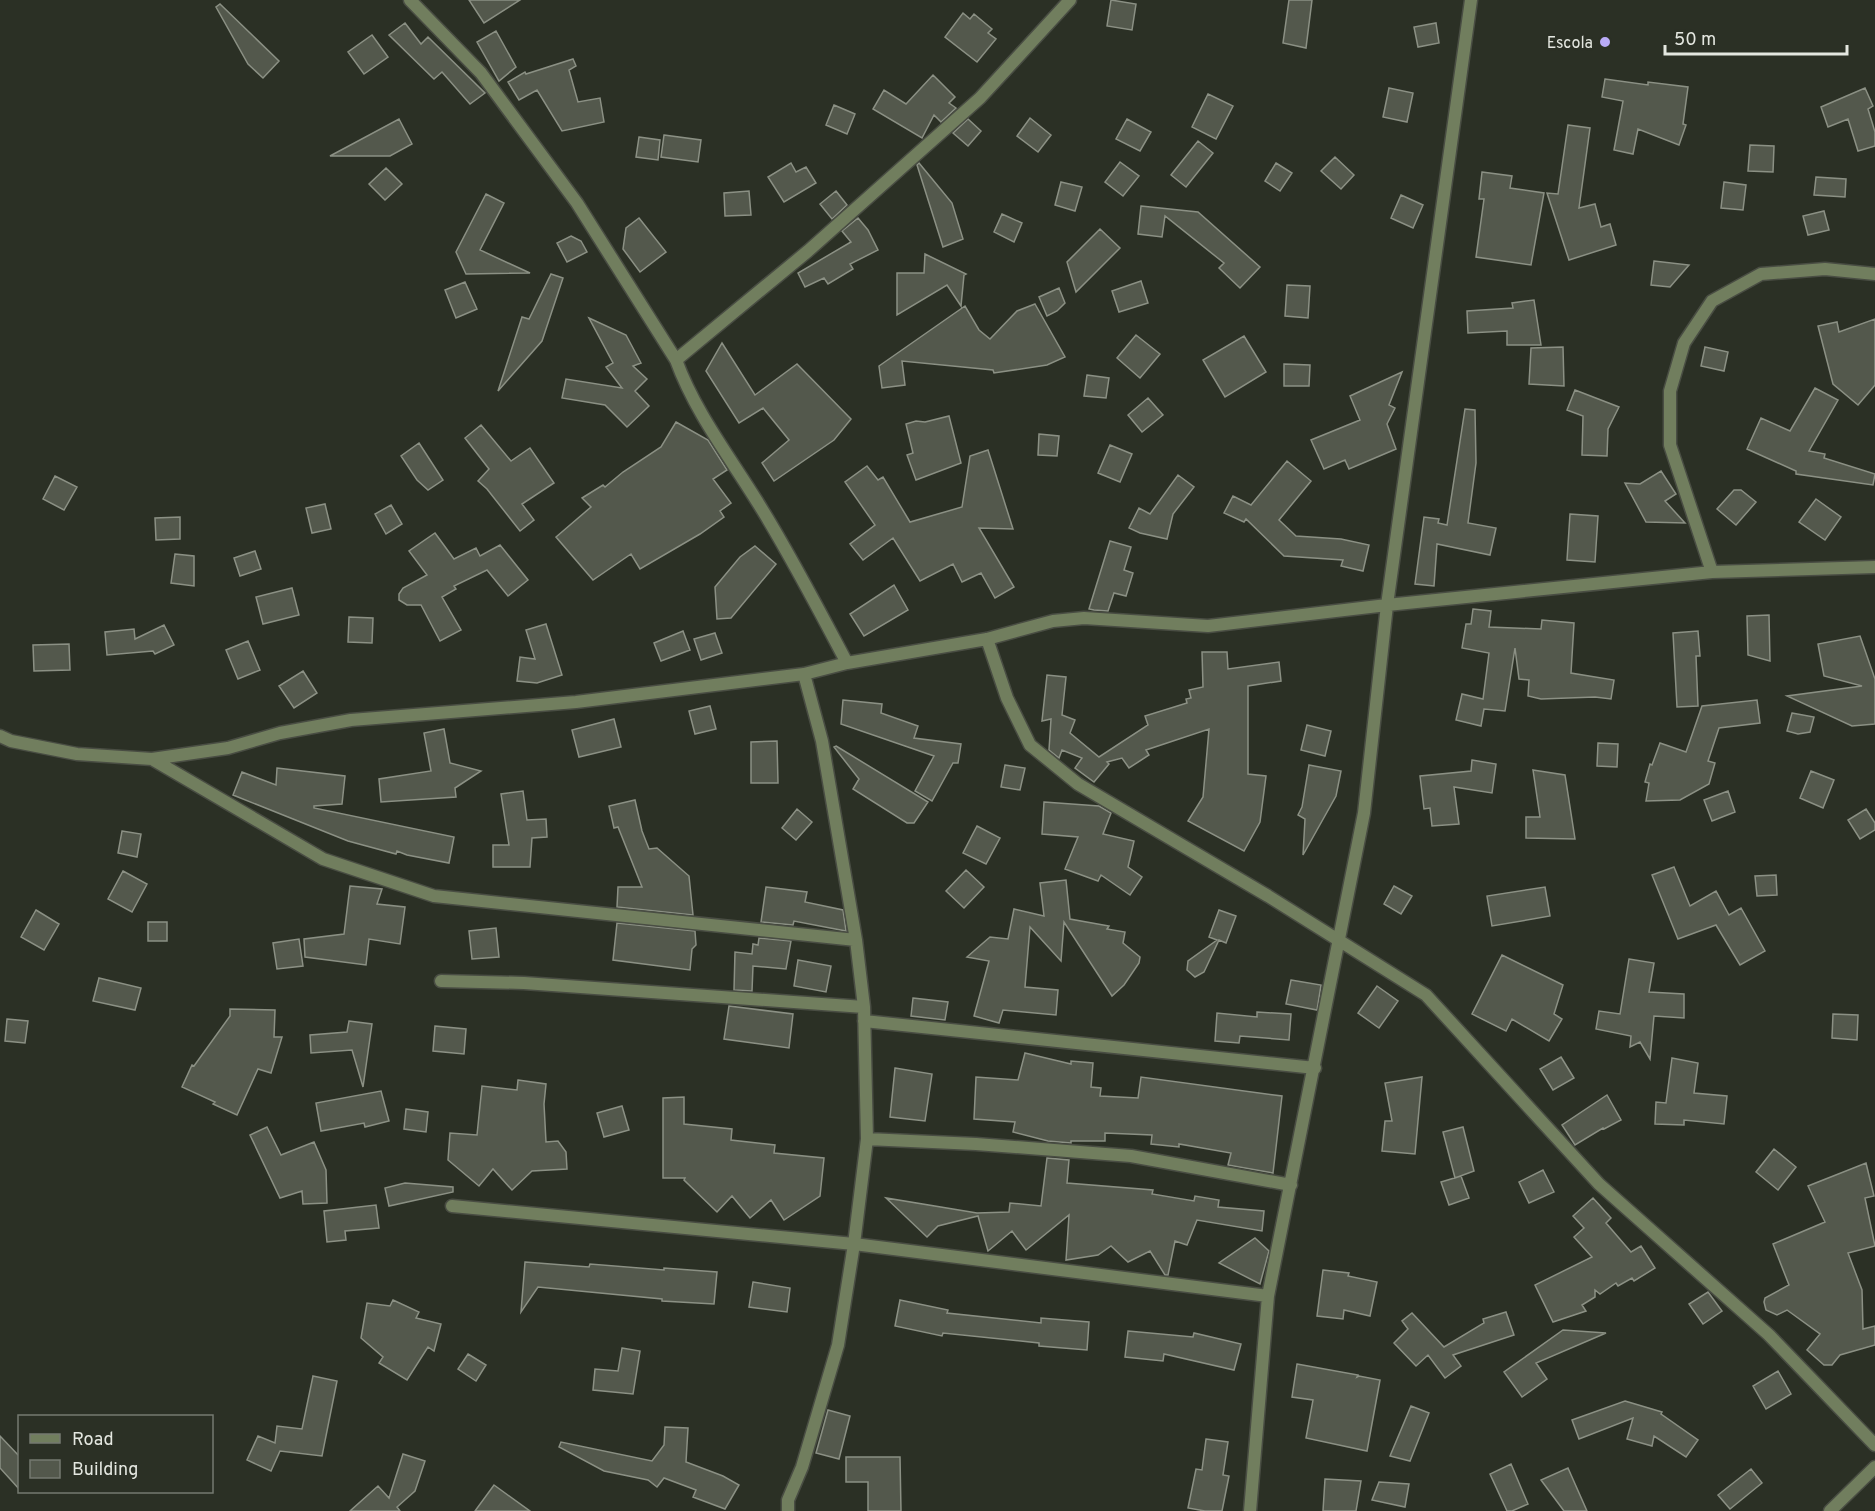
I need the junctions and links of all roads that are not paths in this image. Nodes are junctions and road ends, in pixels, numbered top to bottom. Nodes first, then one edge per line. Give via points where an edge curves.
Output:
1 (410, 0) edge
2 (1070, 0) edge
3 (1471, 0) edge
4 (1875, 274) edge
5 (676, 360) junction
6 (1875, 567) edge
7 (1712, 572) junction
8 (1387, 604) junction
9 (987, 639) junction
10 (847, 663) junction
11 (804, 674) junction
12 (4, 741) edge
13 (152, 759) junction
14 (856, 940) junction
15 (1339, 941) junction
16 (441, 981) dead end
17 (864, 1007) junction
18 (864, 1022) junction
19 (1315, 1068) junction
20 (867, 1139) junction
21 (1291, 1185) junction
22 (452, 1206) dead end
23 (854, 1244) junction
24 (1268, 1296) junction
25 (1875, 1445) edge
26 (1875, 1467) edge
27 (788, 1511) edge
28 (1250, 1511) edge
29 (1830, 1511) edge

1 - 5 street via 481,73 563,185
2 - 5 street via 980,98 808,251
3 - 8 street
4 - 7 street via 1825,269 1761,274 1712,301 1684,343 1670,391 1670,445
5 - 10 street via 684,383 763,510
6 - 7 street
7 - 8 street
8 - 9 street via 1208,626 1084,618 1053,621
8 - 15 street via 1364,813
9 - 10 street
9 - 15 street via 1007,698 1030,746 1078,784
10 - 11 street
11 - 13 street via 576,702 351,720 280,733 228,748
11 - 14 street via 822,741
12 - 13 street via 77,754
13 - 14 street via 322,859 434,896
14 - 17 street
15 - 19 street
15 - 25 street via 1426,995 1599,1184 1769,1335
16 - 17 street via 524,983
17 - 18 street
18 - 19 street
18 - 20 street
19 - 21 street
20 - 21 street via 1131,1156
20 - 23 street
21 - 24 street
22 - 23 street
23 - 24 street
23 - 27 street via 838,1345 802,1467 788,1500
24 - 28 street
26 - 29 street

